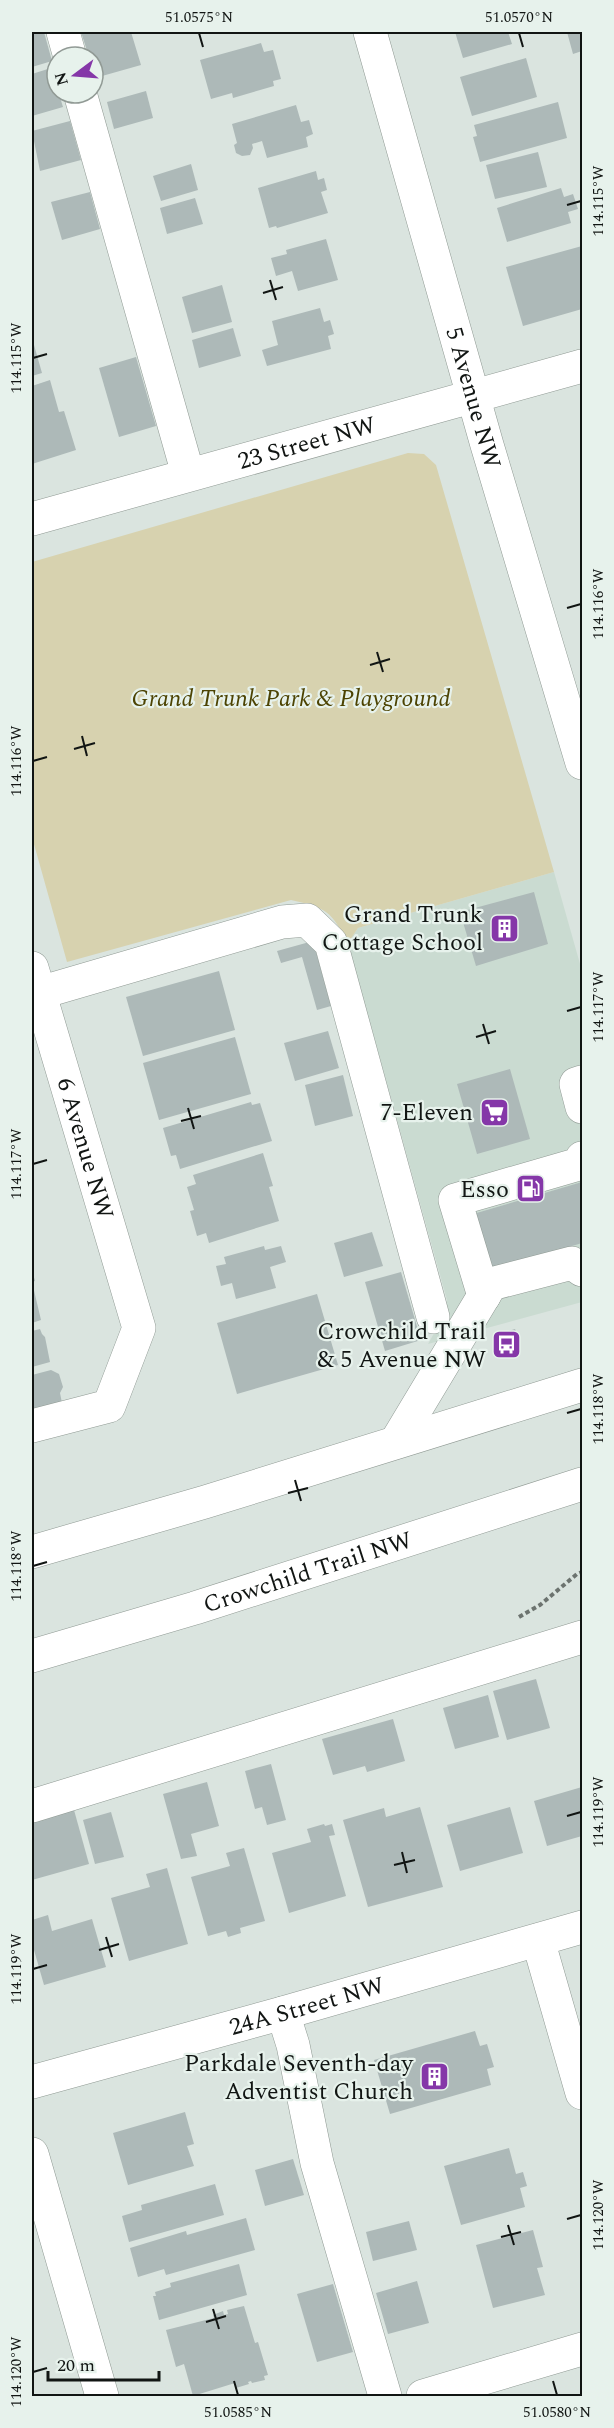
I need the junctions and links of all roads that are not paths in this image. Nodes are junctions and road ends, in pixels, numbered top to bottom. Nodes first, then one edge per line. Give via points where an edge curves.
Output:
1 (370, 32) edge
2 (83, 105) edge
3 (582, 366) edge
4 (473, 397) junction
5 (188, 474) junction
6 (32, 519) edge
7 (582, 763) edge
8 (35, 981) edge
9 (582, 1082) edge
10 (582, 1107) edge
11 (582, 1158) edge
12 (579, 1264) edge
13 (484, 1296) junction
14 (433, 1317) dead end
15 (582, 1385) edge
16 (32, 1426) edge
17 (396, 1442) junction
18 (582, 1484) edge
19 (537, 1497) junction
20 (582, 1498) edge
21 (32, 1552) edge
22 (582, 1637) edge
23 (32, 1656) edge
24 (32, 1806) edge
25 (582, 1927) edge
26 (538, 1940) junction
27 (283, 2013) junction
28 (32, 2082) edge
29 (582, 2093) edge
30 (32, 2154) edge
31 (582, 2349) edge
32 (102, 2397) edge
33 (385, 2397) edge
34 (423, 2397) edge

1 - 4 main road, 5 Avenue NW
2 - 5 main road
3 - 4 main road, 23 Street NW
4 - 5 main road, 23 Street NW
4 - 7 main road, 5 Avenue NW
5 - 6 main road, 23 Street NW
8 - 14 main road via 282,922 307,920 331,943
8 - 16 main road, 6 Avenue NW via 140,1328 109,1406
9 - 10 main road via 576,1084
11 - 13 main road via 579,1164 455,1200
12 - 13 main road via 491,1284
13 - 17 main road
15 - 17 main road
17 - 21 main road
18 - 19 main road, Crowchild Trail NW
19 - 20 main road
19 - 23 main road, Crowchild Trail NW via 195,1608
22 - 24 main road
25 - 26 main road, 24A Street NW
26 - 27 main road, 24A Street NW
26 - 29 main road
27 - 28 main road, 24A Street NW
27 - 33 main road via 317,2163
30 - 32 main road
31 - 34 main road

